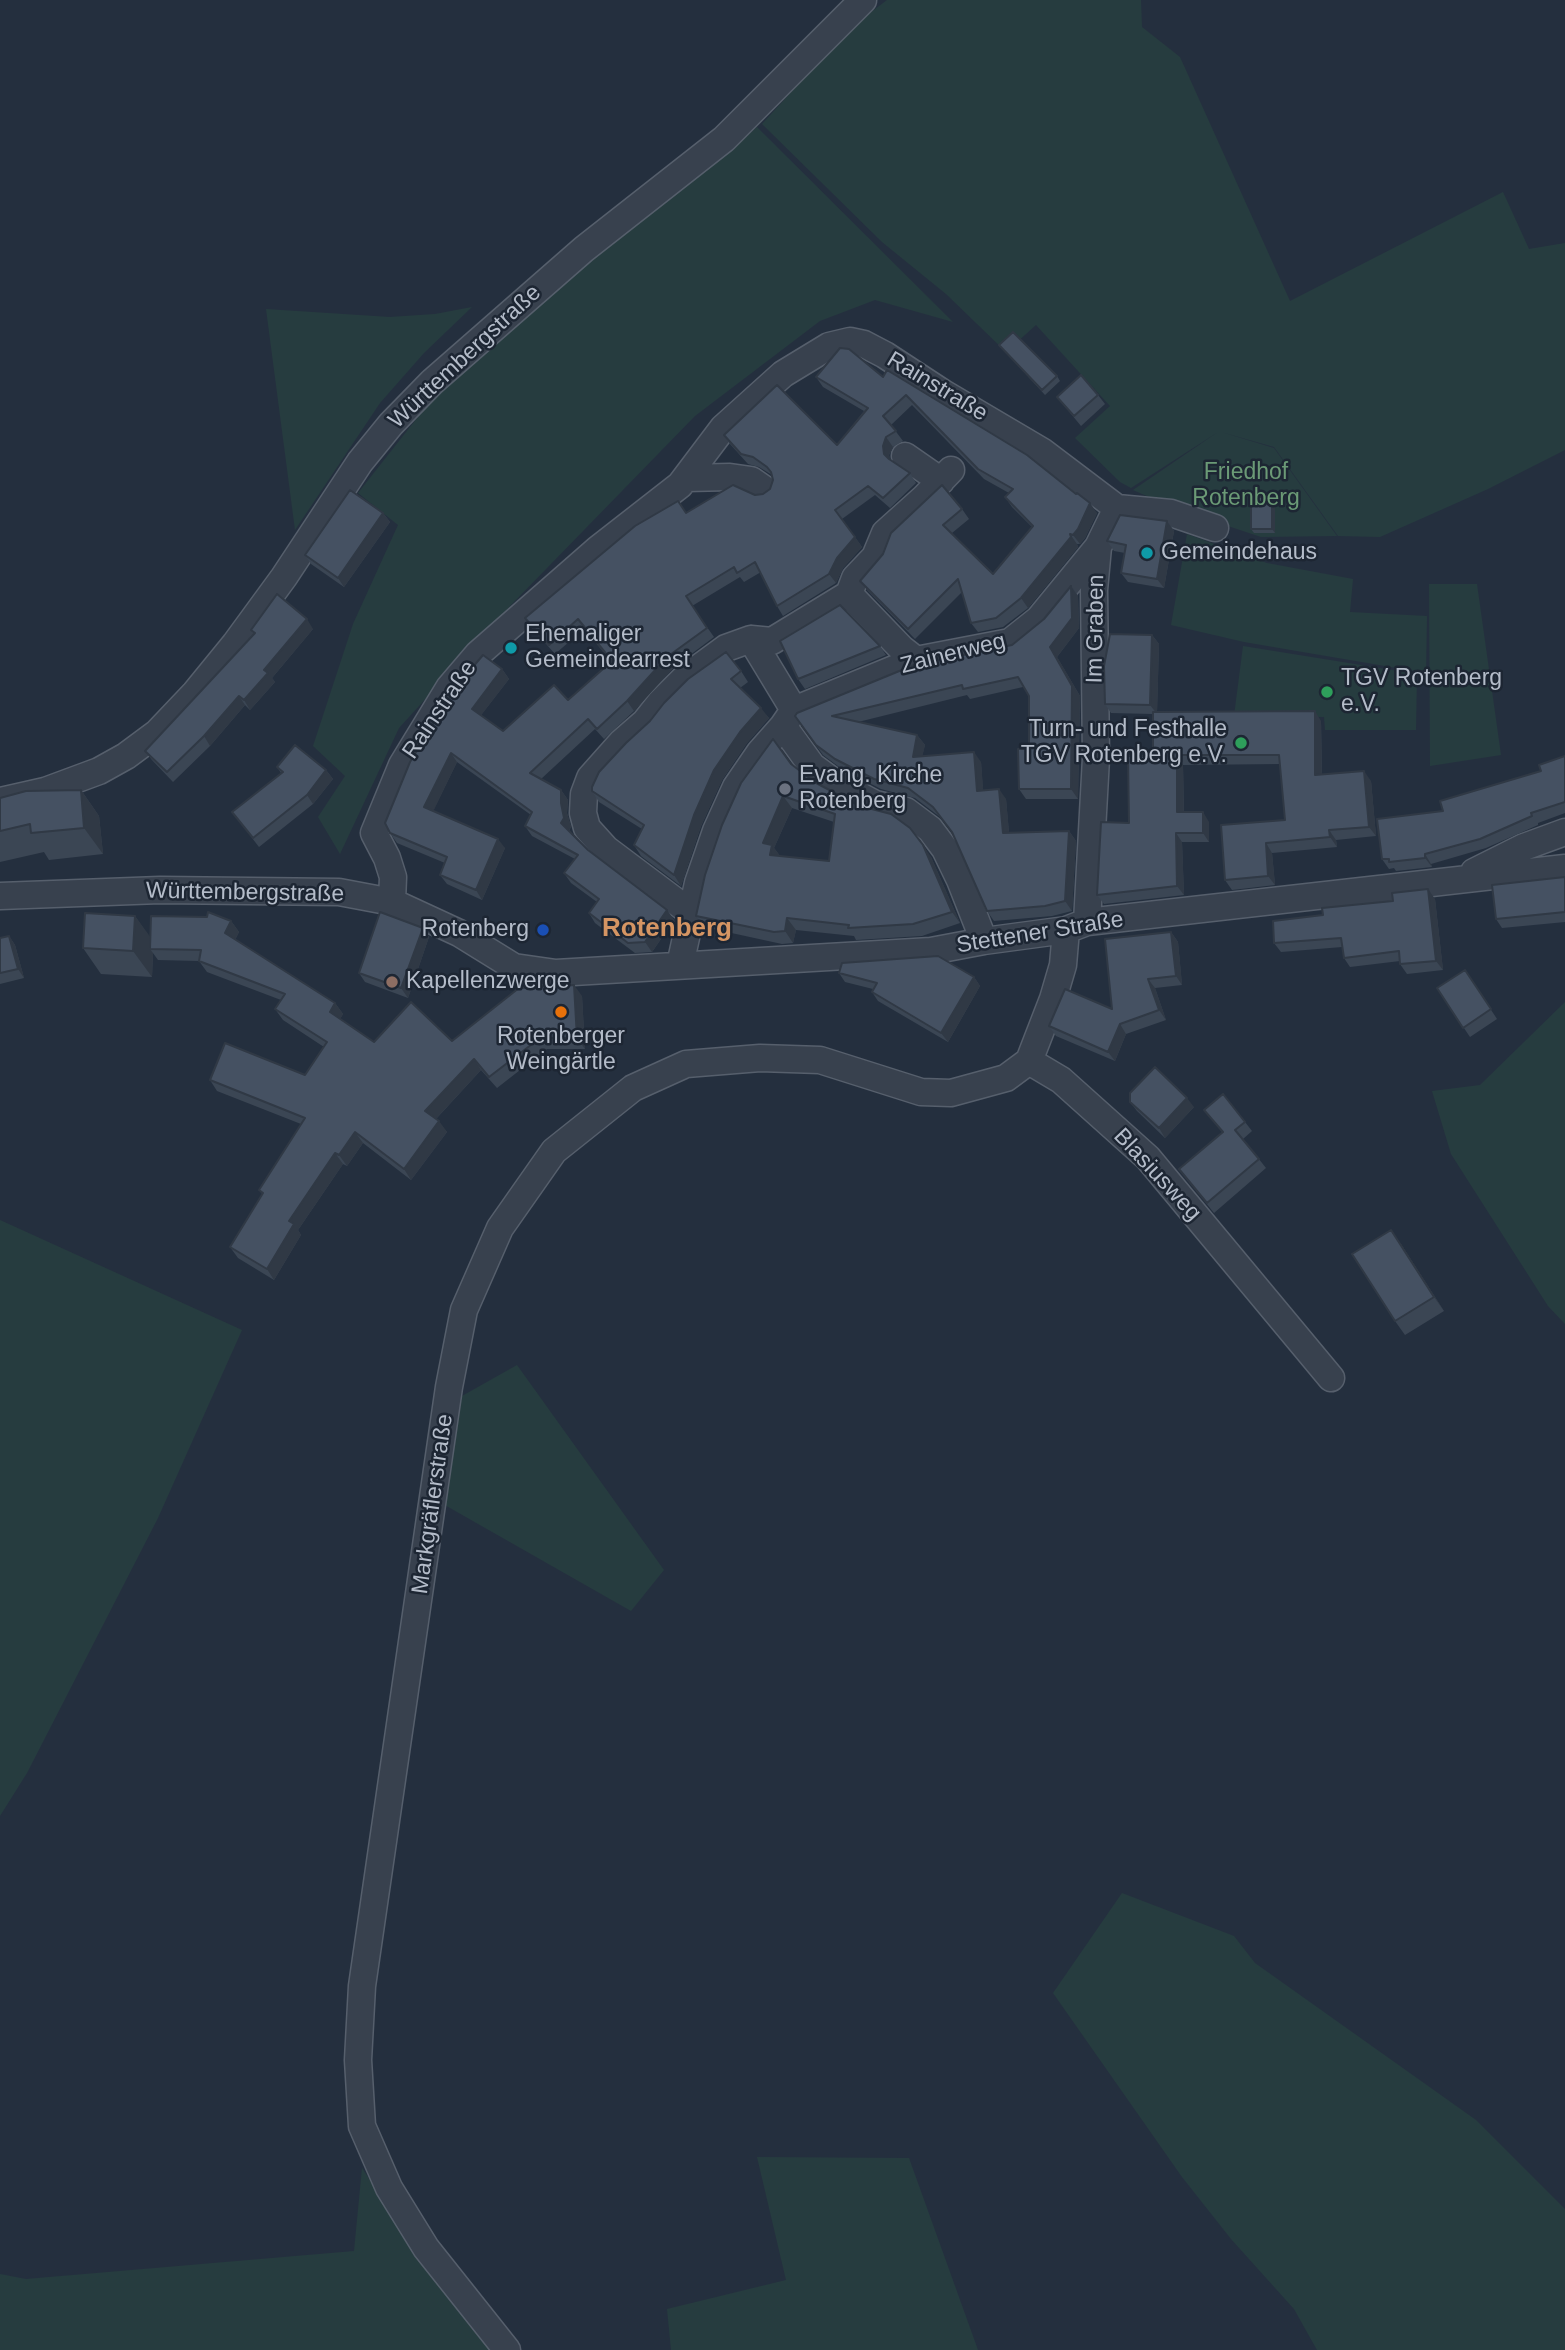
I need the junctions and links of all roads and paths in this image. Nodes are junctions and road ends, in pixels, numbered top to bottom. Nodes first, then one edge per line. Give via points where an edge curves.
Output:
1 (863, 0) edge
2 (905, 456) dead end
3 (686, 478) junction
4 (764, 489) edge
5 (1117, 508) junction
6 (1215, 528) dead end
7 (1098, 547) junction
8 (849, 594) junction
9 (751, 639) junction
10 (916, 660) junction
11 (789, 718) junction
12 (0, 801) edge
13 (1565, 832) edge
14 (1565, 868) edge
15 (1456, 880) junction
16 (0, 896) edge
17 (392, 902) junction
18 (691, 912) junction
19 (1076, 926) junction
20 (984, 941) junction
21 (680, 965) junction
22 (514, 968) joint
23 (1029, 1061) junction
24 (1331, 1378) dead end
25 (507, 2350) edge

1 - 12 street, Württembergstraße via 724,139 584,249 400,415 360,461 235,644 157,733 99,771
2 - 8 street via 946,475 885,533 875,557 855,578
3 - 4 street via 730,477 751,480
3 - 5 street, Rainstraße via 723,428 783,374 829,346 850,341 885,355 1043,452
3 - 17 street, Rainstraße via 478,654 449,688 402,765 374,833 393,877
5 - 6 street via 1171,513
5 - 7 street, Im Graben
7 - 10 street, Zainerweg via 1039,619 1010,642
7 - 19 street, Im Graben via 1094,590 1096,758
8 - 9 street via 772,641
8 - 10 street
9 - 11 street
9 - 18 street via 726,648 685,678 590,778 584,794 587,828 606,849
10 - 11 street, Zainerweg
11 - 18 street via 736,787 716,831
11 - 20 street via 811,766 875,804 906,811 930,829 960,880
13 - 15 street
14 - 15 street, Stettener Straße
15 - 19 street, Stettener Straße
16 - 17 street, Württembergstraße via 98,891 339,892
17 - 22 street, Württembergstraße via 460,933
18 - 21 street
19 - 20 street, Stettener Straße
19 - 23 street
20 - 21 street, Stettener Straße via 931,951
21 - 22 street, Stettener Straße via 556,973
23 - 24 street, Blasiusweg via 1061,1080 1148,1158
23 - 25 street, Markgräflerstraße via 1006,1078 951,1093 921,1092 820,1060 760,1058 686,1064 633,1088 554,1151 500,1228 464,1310 362,1986 358,2060 362,2126 389,2188 426,2248

